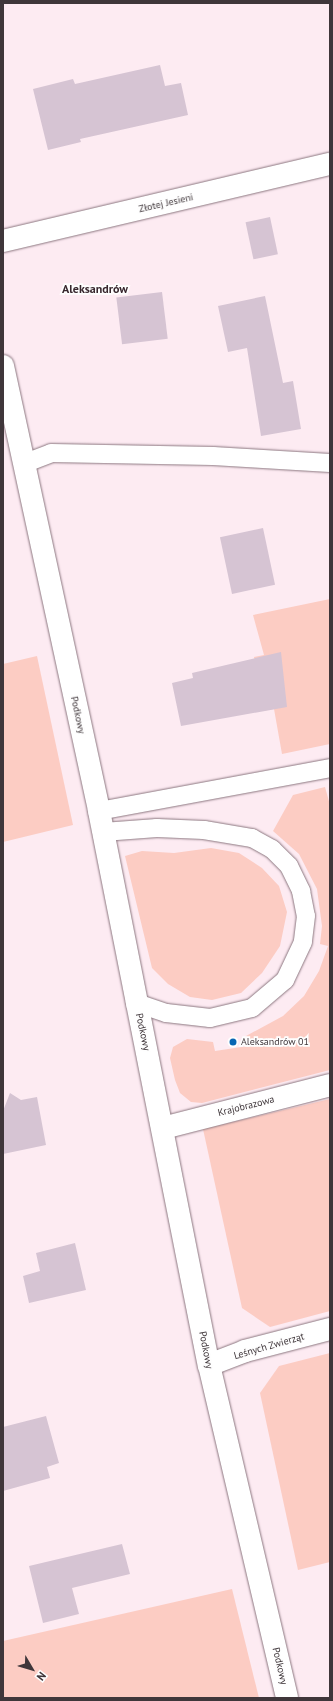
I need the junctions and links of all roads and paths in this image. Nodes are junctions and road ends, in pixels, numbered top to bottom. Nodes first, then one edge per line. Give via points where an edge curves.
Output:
1 (330, 164) edge
2 (3, 241) edge
3 (3, 366) edge
4 (330, 463) edge
5 (23, 464) junction
6 (330, 768) edge
7 (99, 811) junction
8 (103, 832) junction
9 (137, 1003) junction
10 (330, 1085) edge
11 (163, 1128) junction
12 (330, 1329) edge
13 (209, 1365) junction
14 (287, 1698) edge

1 - 2 street, Złotej Jesieni
3 - 5 street, Podkowy
4 - 5 lane via 213,456 52,453
5 - 7 street, Podkowy
6 - 7 lane
7 - 8 street, Podkowy
8 - 9 street, Podkowy
8 - 9 lane via 157,828 229,832 252,838 272,849 289,866 301,891 305,910 303,942 297,960 285,980 252,1008 210,1018 166,1013
9 - 11 street, Podkowy
10 - 11 street, Krajobrazowa
11 - 13 street, Podkowy
12 - 13 street, Leśnych Zwierząt via 245,1351
13 - 14 street, Podkowy

